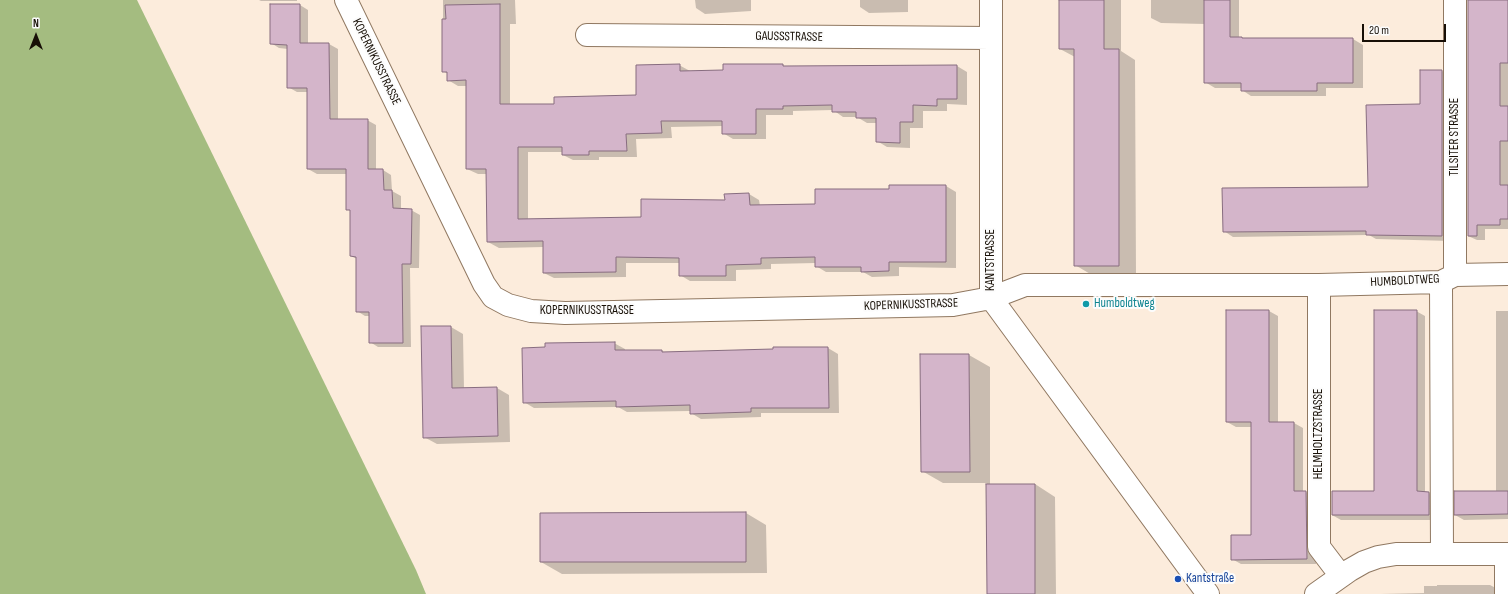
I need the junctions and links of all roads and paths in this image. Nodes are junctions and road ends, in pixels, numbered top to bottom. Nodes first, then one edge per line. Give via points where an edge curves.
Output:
1 (346, 0) edge
2 (991, 0) edge
3 (1456, 0) edge
4 (587, 35) dead end
5 (991, 38) junction
6 (1508, 274) edge
7 (1448, 278) junction
8 (1319, 285) junction
9 (991, 298) junction
10 (1442, 554) junction
11 (1507, 554) edge
12 (1341, 576) junction
13 (1208, 594) edge
14 (1316, 594) edge
15 (1506, 594) edge

1 - 9 street, KOPERNIKUSSTRASSE via 484,284 493,297 508,305 531,311 565,313 953,304
2 - 5 street, KANTSTRASSE
3 - 7 street, TILSITER STRASSE
4 - 5 street, GAUSSSTRASSE
5 - 9 street, KANTSTRASSE
6 - 7 street, HUMBOLDTWEG
7 - 8 street, HUMBOLDTWEG
7 - 10 street
8 - 9 street, HUMBOLDTWEG via 1025,285
8 - 12 street, HELMHOLTZSTRASSE via 1319,547
9 - 13 street, KANTSTRASSE
10 - 11 street
10 - 12 street via 1396,554 1378,557
11 - 15 street
12 - 14 street

